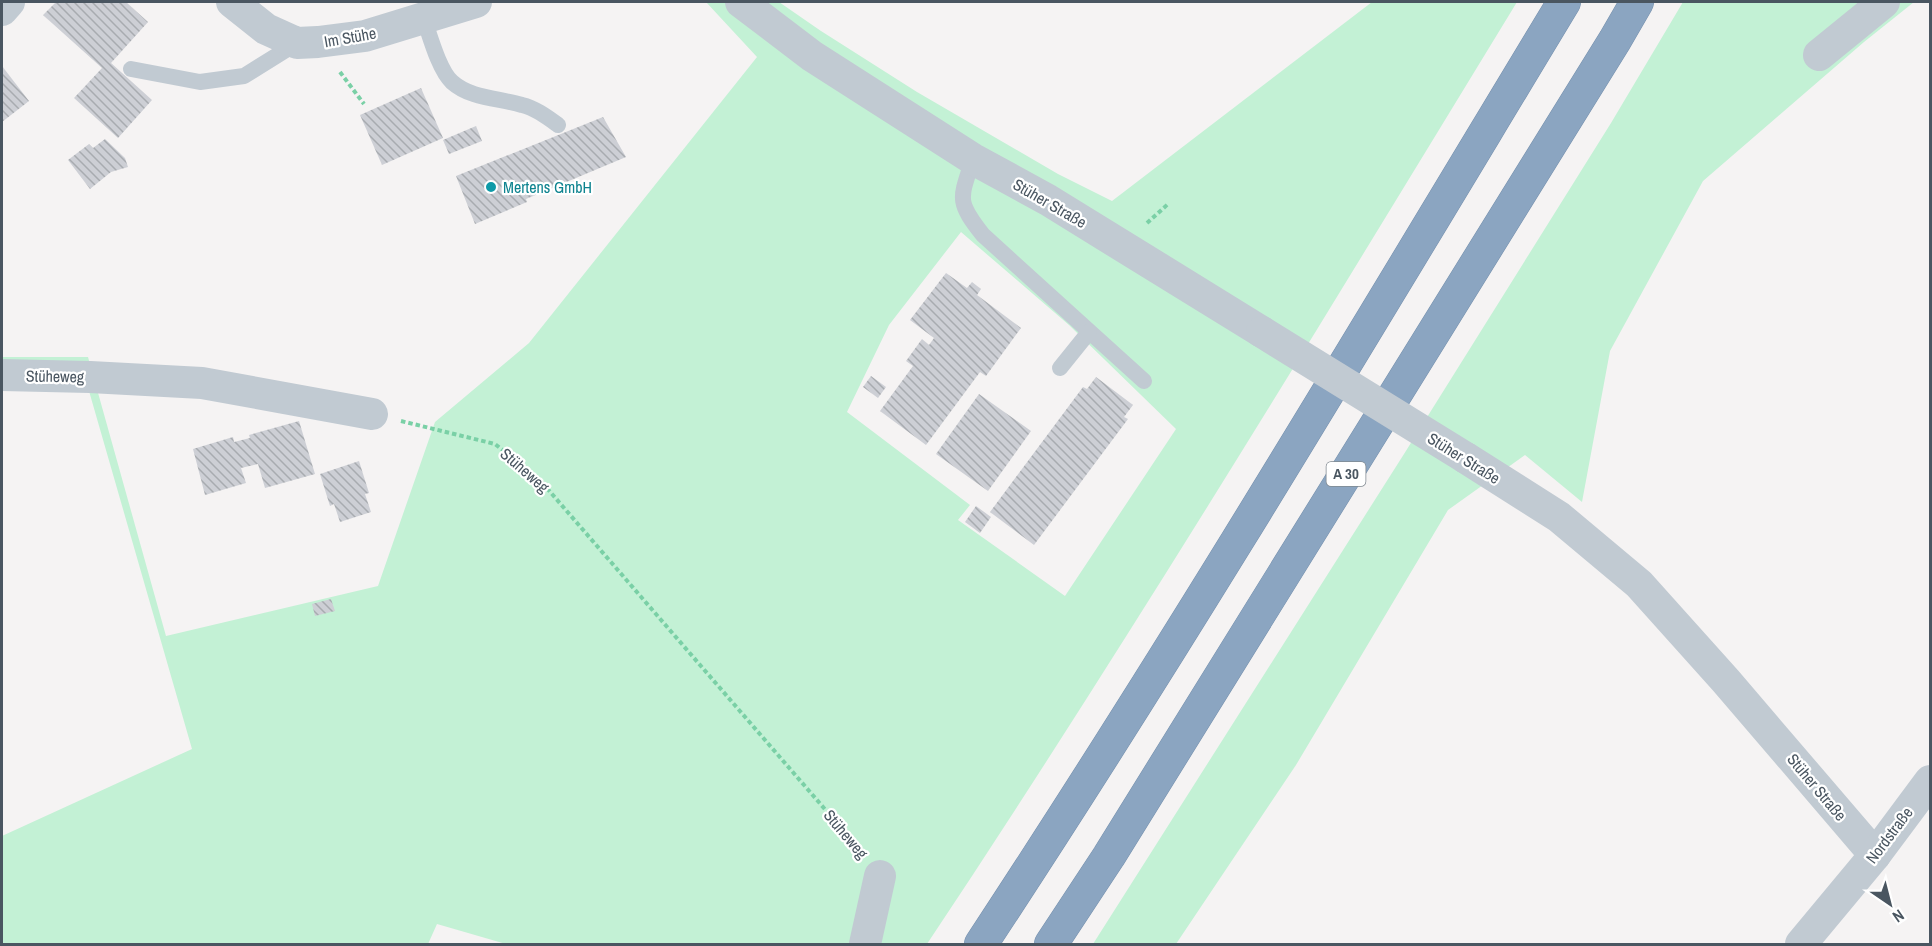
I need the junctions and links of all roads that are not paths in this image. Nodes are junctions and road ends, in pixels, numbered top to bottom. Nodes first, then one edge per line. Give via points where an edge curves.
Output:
1 (9, 2) edge
2 (232, 2) edge
3 (476, 2) edge
4 (741, 2) edge
5 (1563, 2) edge
6 (1637, 2) edge
7 (1884, 2) edge
8 (2, 9) edge
9 (424, 19) junction
10 (297, 43) junction
11 (1819, 55) dead end
12 (131, 69) dead end
13 (558, 125) dead end
14 (973, 159) junction
15 (1089, 332) junction
16 (1060, 368) dead end
17 (2, 375) edge
18 (1143, 381) dead end
19 (372, 414) road end
20 (1930, 781) edge
21 (1875, 855) junction
22 (880, 876) road end
23 (865, 945) edge
24 (981, 945) edge
25 (1051, 945) edge
26 (1801, 945) edge

1 - 8 street
2 - 10 street, Im Stühe via 266,29
3 - 9 street, Im Stühe
4 - 14 street, Stüher Straße via 812,56
5 - 24 highway via 1207,590
6 - 25 highway, A 30
7 - 11 street
9 - 10 street, Im Stühe via 365,36
9 - 13 lane via 451,81 468,93 524,105
10 - 12 lane via 244,76 200,82
14 - 15 lane via 962,195 966,214 983,235
14 - 21 street, Stüher Straße, bridge via 1048,200 1558,517 1639,584
15 - 16 lane
15 - 18 lane
17 - 19 street, Stüheweg via 202,383
20 - 21 street, Nordstraße
21 - 26 street, Nordstraße
22 - 23 street

